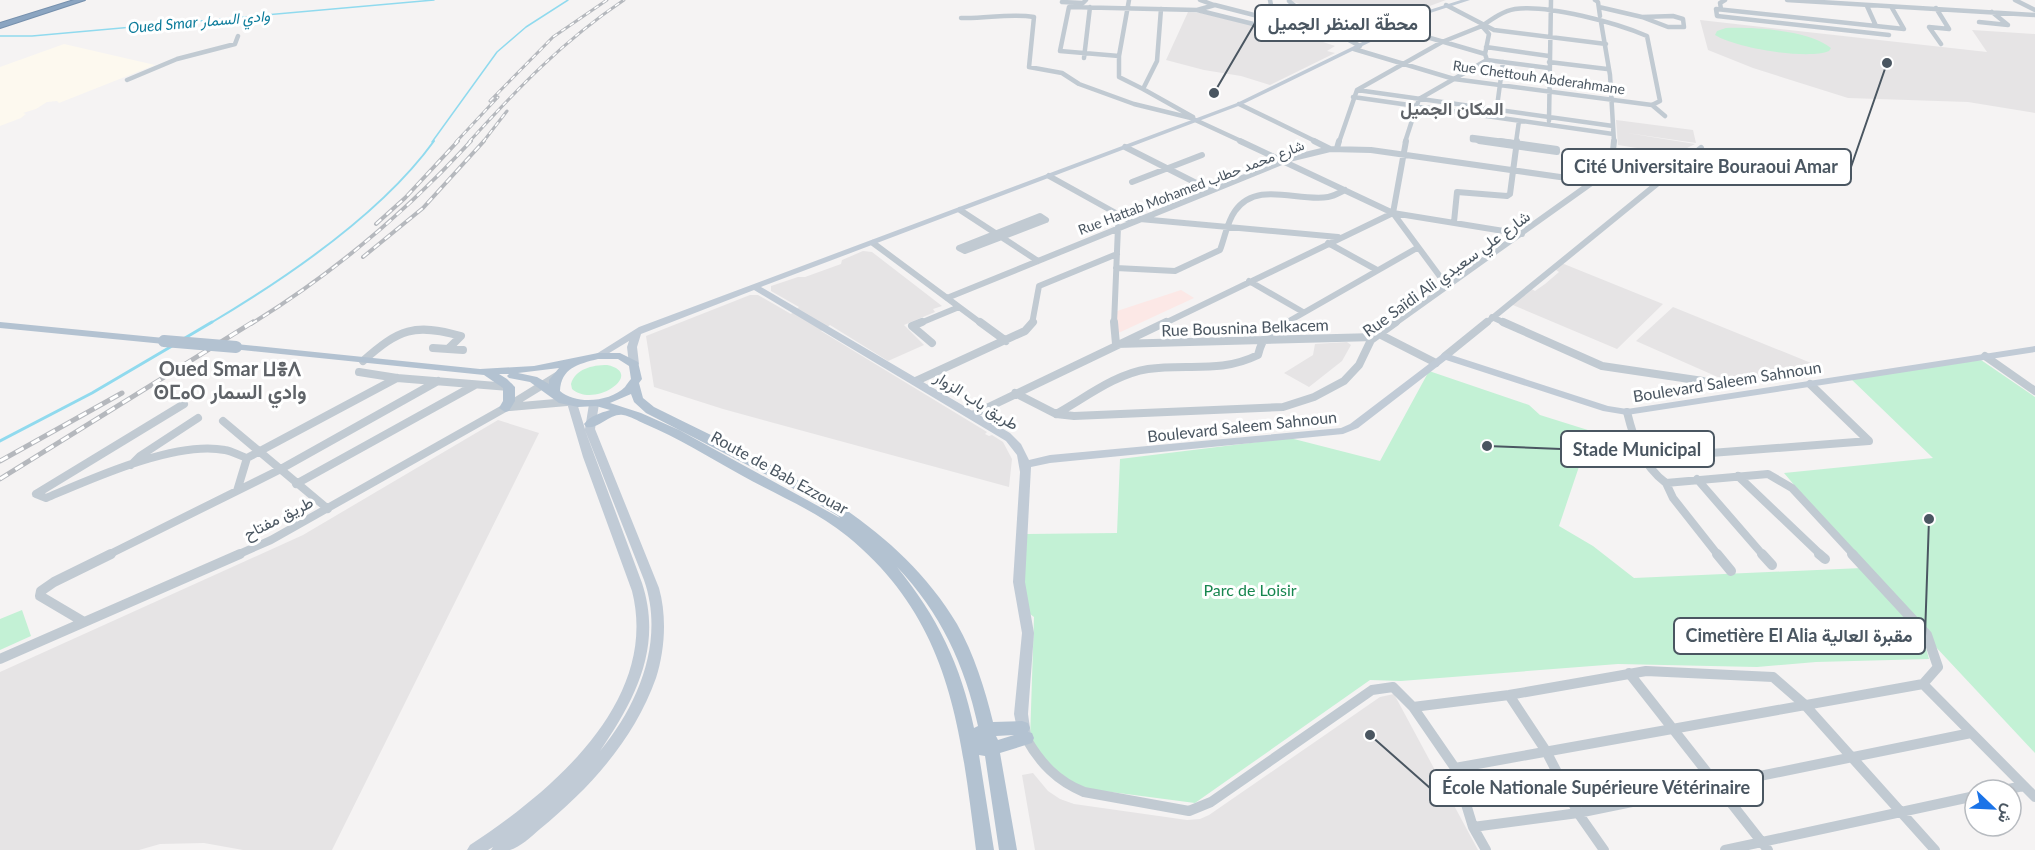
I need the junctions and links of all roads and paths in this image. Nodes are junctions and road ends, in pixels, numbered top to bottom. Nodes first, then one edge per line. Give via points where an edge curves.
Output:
1 (68, 0) edge
2 (81, 0) edge
3 (92, 0) edge
4 (1063, 0) edge
5 (1086, 0) edge
6 (1130, 0) edge
7 (1200, 0) edge
8 (1270, 0) edge
9 (1467, 0) edge
10 (1551, 0) edge
11 (1595, 0) edge
12 (1725, 0) edge
13 (1787, 0) edge
14 (2015, 0) edge
15 (1289, 1) edge
16 (1801, 1) edge
17 (1215, 5) junction
18 (1446, 5) junction
19 (1867, 6) junction
20 (1090, 7) junction
21 (1599, 7) junction
22 (1127, 8) junction
23 (1892, 8) junction
24 (1935, 8) junction
25 (1161, 9) junction
26 (1721, 9) junction
27 (1197, 10) junction
28 (2035, 10) edge
29 (1550, 11) junction
30 (1270, 12) junction
31 (1992, 12) junction
32 (2035, 15) edge
33 (33, 16) junction
34 (1288, 16) junction
35 (1261, 17) junction
36 (1642, 17) junction
37 (961, 18) dead end
38 (1600, 19) junction
39 (1810, 19) junction
40 (1319, 22) dead end
41 (1979, 22) dead end
42 (0, 24) edge
43 (1869, 25) junction
44 (1482, 26) junction
45 (1876, 26) junction
46 (1815, 27) junction
47 (1396, 28) junction
48 (1875, 34) junction
49 (1889, 35) dead end
50 (238, 36) dead end
51 (1302, 36) dead end
52 (1550, 37) junction
53 (1442, 42) junction
54 (1606, 44) junction
55 (1941, 44) dead end
56 (1357, 47) junction
57 (1486, 47) junction
58 (1083, 56) junction
59 (1119, 56) junction
60 (1486, 57) junction
61 (1503, 62) junction
62 (1549, 62) junction
63 (1405, 65) junction
64 (1607, 69) junction
65 (1454, 79) junction
66 (127, 80) dead end
67 (1499, 85) junction
68 (1143, 89) junction
69 (1357, 90) junction
70 (1549, 92) junction
71 (1353, 97) junction
72 (1611, 100) junction
73 (1418, 103) junction
74 (1239, 104) junction
75 (1652, 105) junction
76 (1496, 110) junction
77 (1665, 116) dead end
78 (1495, 117) junction
79 (1549, 118) junction
80 (1196, 120) junction
81 (1519, 121) junction
82 (1549, 125) junction
83 (1613, 130) junction
84 (1516, 145) junction
85 (1125, 147) junction
86 (1333, 148) junction
87 (1701, 148) dead end
88 (1402, 153) junction
89 (1202, 155) dead end
90 (1282, 161) junction
91 (1167, 169) junction
92 (1513, 170) junction
93 (1049, 176) junction
94 (1132, 182) dead end
95 (1595, 182) junction
96 (1210, 190) junction
97 (1345, 190) junction
98 (960, 210) junction
99 (1393, 213) junction
100 (1136, 220) junction
101 (1454, 222) junction
102 (1118, 227) junction
103 (1229, 228) junction
104 (1522, 234) junction
105 (999, 235) junction
106 (1340, 238) junction
107 (873, 243) junction
108 (1328, 243) junction
109 (1417, 248) junction
110 (1117, 254) junction
111 (1038, 261) junction
112 (1116, 268) junction
113 (1377, 270) junction
114 (1249, 281) junction
115 (1447, 286) junction
116 (755, 287) junction
117 (947, 298) junction
118 (959, 307) junction
119 (1303, 312) junction
120 (1492, 317) junction
121 (0, 325) edge
122 (637, 332) junction
123 (1377, 336) junction
124 (1262, 340) junction
125 (1006, 341) junction
126 (932, 343) dead end
127 (1116, 344) junction
128 (433, 348) dead end
129 (449, 348) junction
130 (2035, 349) edge
131 (463, 350) dead end
132 (1986, 356) junction
133 (592, 357) junction
134 (1440, 359) junction
135 (634, 364) junction
136 (361, 367) junction
137 (484, 373) junction
138 (397, 378) junction
139 (438, 381) junction
140 (916, 381) junction
141 (1703, 381) dead end
142 (633, 383) junction
143 (1810, 384) junction
144 (475, 385) junction
145 (509, 387) junction
146 (549, 388) junction
147 (2035, 391) edge
148 (1015, 393) junction
149 (570, 403) junction
150 (596, 403) junction
151 (184, 404) dead end
152 (506, 408) junction
153 (626, 410) junction
154 (1627, 412) junction
155 (1056, 414) junction
156 (972, 415) junction
157 (198, 418) dead end
158 (223, 422) dead end
159 (590, 424) junction
160 (260, 452) junction
161 (1684, 455) dead end
162 (247, 458) junction
163 (1026, 464) junction
164 (131, 465) junction
165 (279, 470) junction
166 (74, 472) junction
167 (1738, 476) junction
168 (93, 478) junction
169 (1697, 480) junction
170 (1666, 483) junction
171 (296, 484) junction
172 (237, 491) junction
173 (794, 491) junction
174 (819, 497) junction
175 (802, 503) junction
176 (328, 509) junction
177 (1825, 559) dead end
178 (1772, 565) dead end
179 (1731, 571) dead end
180 (84, 622) junction
181 (0, 659) edge
182 (1629, 673) junction
183 (1923, 684) junction
184 (1509, 695) junction
185 (1804, 704) junction
186 (1413, 707) junction
187 (1672, 728) junction
188 (988, 729) junction
189 (1024, 733) junction
190 (1971, 733) junction
191 (969, 742) junction
192 (992, 749) junction
193 (1546, 751) junction
194 (1851, 756) junction
195 (1455, 768) junction
196 (2015, 778) edge
197 (1716, 784) junction
198 (2023, 786) edge
199 (2035, 797) edge
200 (1963, 799) edge
201 (1901, 812) junction
202 (1578, 813) junction
203 (1473, 827) junction
204 (1765, 846) edge
205 (475, 850) edge
206 (499, 850) edge
207 (984, 850) edge
208 (1008, 850) edge
209 (1486, 850) edge
210 (1604, 850) edge
211 (1725, 850) edge
212 (1935, 850) edge

1 - 42 highway
2 - 33 highway
3 - 33 highway
4 - 5 street
6 - 22 street
7 - 17 street, Rue Chettouh Abderahmane
8 - 30 street
9 - 18 main road
10 - 29 street
11 - 21 street
12 - 26 street via 1720,3
13 - 16 street
14 - 28 street
15 - 34 street via 1296,7
16 - 19 street
16 - 39 street
17 - 27 street
17 - 35 street, Rue Chettouh Abderahmane
18 - 44 street
18 - 47 main road
19 - 23 street
19 - 45 street
20 - 22 street
20 - 58 street
20 - 58 street via 1069,7 1060,51
21 - 36 street
21 - 38 street, Rue Saïdi Ali شارع علي سعيدي
22 - 25 street
22 - 59 street
23 - 24 street
23 - 45 street via 1904,29
24 - 31 street
24 - 55 street via 1949,29 1929,27
25 - 27 street
25 - 68 street via 1157,61
26 - 39 street
26 - 46 street via 1716,9 1717,16
27 - 51 street
29 - 38 street
29 - 44 street via 1513,9
29 - 52 street
30 - 34 street
30 - 35 street
31 - 32 street
31 - 41 street via 2007,25
33 - 42 highway
34 - 40 street
35 - 56 street, Rue Chettouh Abderahmane via 1347,39
36 - 36 street via 1668,27 1684,27 1685,22 1673,16
37 - 80 street via 987,19 1012,14 1034,17 1029,67 1057,72 1134,104
38 - 54 street, Rue Saïdi Ali شارع علي سعيدي
38 - 75 street via 1647,36 1660,101
39 - 43 street
39 - 46 street
43 - 45 street
43 - 48 street
44 - 52 street
44 - 53 street
44 - 57 street via 1489,34
46 - 48 street
47 - 53 street
47 - 56 main road
48 - 49 street
50 - 66 street via 235,44 177,59
52 - 54 street
52 - 62 street
53 - 60 street
53 - 63 street
54 - 64 street, Rue Saïdi Ali شارع علي سعيدي
56 - 63 street, Rue Chettouh Abderahmane
56 - 74 main road
57 - 60 street
57 - 62 street
58 - 59 street
59 - 68 street via 1119,77
60 - 61 street
60 - 65 street
61 - 62 street
61 - 67 street
62 - 64 street
62 - 70 street
63 - 65 street, Rue Chettouh Abderahmane
63 - 69 street
64 - 72 street, Rue Saïdi Ali شارع علي سعيدي
65 - 67 street, Rue Chettouh Abderahmane
65 - 73 street
67 - 70 street, Rue Chettouh Abderahmane
67 - 76 street
68 - 80 street
69 - 71 street
69 - 73 street
70 - 72 street, Rue Chettouh Abderahmane
70 - 79 street
71 - 73 street
71 - 86 street
72 - 75 street, Rue Chettouh Abderahmane
72 - 83 street, Rue Saïdi Ali شارع علي سعيدي
73 - 76 street
73 - 78 street
73 - 88 street
74 - 80 main road
74 - 86 street
75 - 77 street
76 - 78 street
76 - 79 street
78 - 81 street
79 - 82 street
79 - 83 street
80 - 85 main road
80 - 90 street
81 - 82 street
81 - 84 street
82 - 83 street
83 - 95 street, Rue Saïdi Ali شارع علي سعيدي via 1611,169
84 - 84 street via 1557,152 1557,149
84 - 84 street via 1472,137 1472,140
84 - 92 street
85 - 91 street
85 - 93 main road
86 - 88 street, Rue Hattab Mohamed شارع محمد حطاب
86 - 90 street, Rue Hattab Mohamed شارع محمد حطاب
87 - 120 street
88 - 92 street, Rue Hattab Mohamed شارع محمد حطاب
88 - 99 street
89 - 91 street
90 - 96 street, Rue Hattab Mohamed شارع محمد حطاب
90 - 97 street
91 - 94 street
91 - 96 street
92 - 95 street, Rue Hattab Mohamed شارع محمد حطاب
92 - 101 street via 1510,194 1469,189 1456,194
93 - 98 main road
93 - 100 street
95 - 104 street, Rue Saïdi Ali شارع علي سعيدي
96 - 100 street, Rue Hattab Mohamed شارع محمد حطاب
97 - 99 street
97 - 103 street via 1328,197 1259,195 1244,201 1234,212
98 - 105 street
98 - 107 main road
99 - 101 street
99 - 106 street
99 - 109 street
100 - 102 street, Rue Hattab Mohamed شارع محمد حطاب
100 - 103 street
101 - 104 street
102 - 110 street
102 - 111 street, Rue Hattab Mohamed شارع محمد حطاب
103 - 106 street
103 - 112 street via 1220,250 1175,271
104 - 115 street, Rue Saïdi Ali شارع علي سعيدي
105 - 105 street via 965,251 959,248
105 - 105 street via 1040,216 1046,220
105 - 111 street
106 - 108 street
107 - 116 main road
107 - 117 street
108 - 113 street
108 - 114 street
109 - 113 street
109 - 115 street
110 - 112 street
110 - 125 street via 1039,286 1033,322
111 - 117 street, Rue Hattab Mohamed شارع محمد حطاب
112 - 127 street
113 - 119 street
114 - 119 street
114 - 127 street
115 - 123 street, Rue Saïdi Ali شارع علي سعيدي
116 - 122 main road
116 - 140 main road, طريق باب الزوار
117 - 118 street
118 - 125 street
118 - 126 street via 912,326
119 - 124 street
120 - 134 street
120 - 141 street via 1602,366
121 - 136 main road, bridge via 236,347
122 - 133 main road
122 - 135 main road via 632,347
123 - 124 street, Rue Bousnina Belkacem
123 - 134 street
123 - 155 street, Rue Saïdi Ali شارع علي سعيدي via 1366,344 1360,364 1349,376 1309,400 1282,407 1110,416
124 - 127 street, Rue Bousnina Belkacem
124 - 155 street via 1258,355 1238,366 1134,373
125 - 140 street
127 - 148 street
128 - 129 street
129 - 131 street
129 - 136 street via 461,336 425,328 375,350
130 - 132 main road, Boulevard Saleem Sahnoun
132 - 143 main road, Boulevard Saleem Sahnoun
132 - 147 street
133 - 135 main road via 620,356
133 - 137 main road via 534,369
133 - 146 main road via 564,369
134 - 154 main road, Boulevard Saleem Sahnoun
134 - 163 main road, Boulevard Saleem Sahnoun via 1343,431
135 - 142 main road via 637,376
136 - 137 main road
136 - 138 street
137 - 145 main road
137 - 146 main road via 523,377
138 - 139 street
138 - 160 street
139 - 144 street
139 - 165 street
140 - 156 main road, طريق باب الزوار
142 - 150 main road via 619,395
142 - 173 main road, Route de Bab Ezzouar via 638,399 650,410
143 - 154 main road, Boulevard Saleem Sahnoun
143 - 161 street via 1869,441
144 - 145 street
144 - 171 street
145 - 152 main road
146 - 149 main road
146 - 152 street, طريق مفتاح
148 - 155 street, Rue Saïdi Ali شارع علي سعيدي
148 - 156 street
149 - 150 main road, Route de Bab Ezzouar
149 - 152 street
149 - 205 main road via 639,593 642,646 628,692 598,743 542,803
150 - 153 main road, Route de Bab Ezzouar
150 - 159 main road
151 - 166 street
152 - 176 street, طريق مفتاح
153 - 159 main road via 610,413
153 - 173 main road, Route de Bab Ezzouar
154 - 170 street via 1639,452
156 - 163 main road, طريق باب الزوار via 1013,441
157 - 164 street
158 - 160 street
159 - 206 main road via 654,590 659,623 657,644 643,693 608,752 554,809
160 - 162 street
160 - 165 street
162 - 164 street via 208,449
162 - 172 street
163 - 189 main road via 1019,582 1028,633 1021,714
164 - 168 street
165 - 171 street
165 - 172 street
166 - 168 street
166 - 168 street via 36,494 46,498
167 - 169 street
167 - 177 street
167 - 183 street via 1768,474 1791,488 1927,635 1938,667
169 - 170 street
169 - 178 street
170 - 179 street via 1673,498
171 - 176 street
172 - 180 street via 41,591 40,596
173 - 174 main road, Route de Bab Ezzouar
173 - 175 main road, Route de Bab Ezzouar
174 - 175 main road
174 - 188 main road, Route de Bab Ezzouar via 880,539 928,590 964,655
175 - 191 main road, Route de Bab Ezzouar via 832,519 868,547 915,599 950,664
176 - 180 street, طريق مفتاح via 271,540
180 - 181 street, طريق مفتاح
182 - 184 street
182 - 185 street via 1773,677
182 - 187 street
183 - 185 street
183 - 190 street
184 - 186 street
184 - 193 street
185 - 187 street
185 - 194 street
186 - 189 street via 1392,687 1372,690 1211,802 1189,811 1071,788 1043,766
186 - 195 street
187 - 193 street
187 - 197 street
188 - 189 main road
188 - 191 main road
188 - 192 main road, Route de Bab Ezzouar
189 - 192 main road
190 - 194 street
190 - 196 street
191 - 192 main road
191 - 207 main road, Route de Bab Ezzouar
192 - 208 main road, Route de Bab Ezzouar
193 - 195 street
193 - 202 street
194 - 197 street
194 - 201 street
195 - 203 street
197 - 202 street
197 - 204 street
198 - 199 street
200 - 201 street
201 - 204 street
201 - 212 street
202 - 203 street
202 - 210 street
203 - 209 street
204 - 211 street

